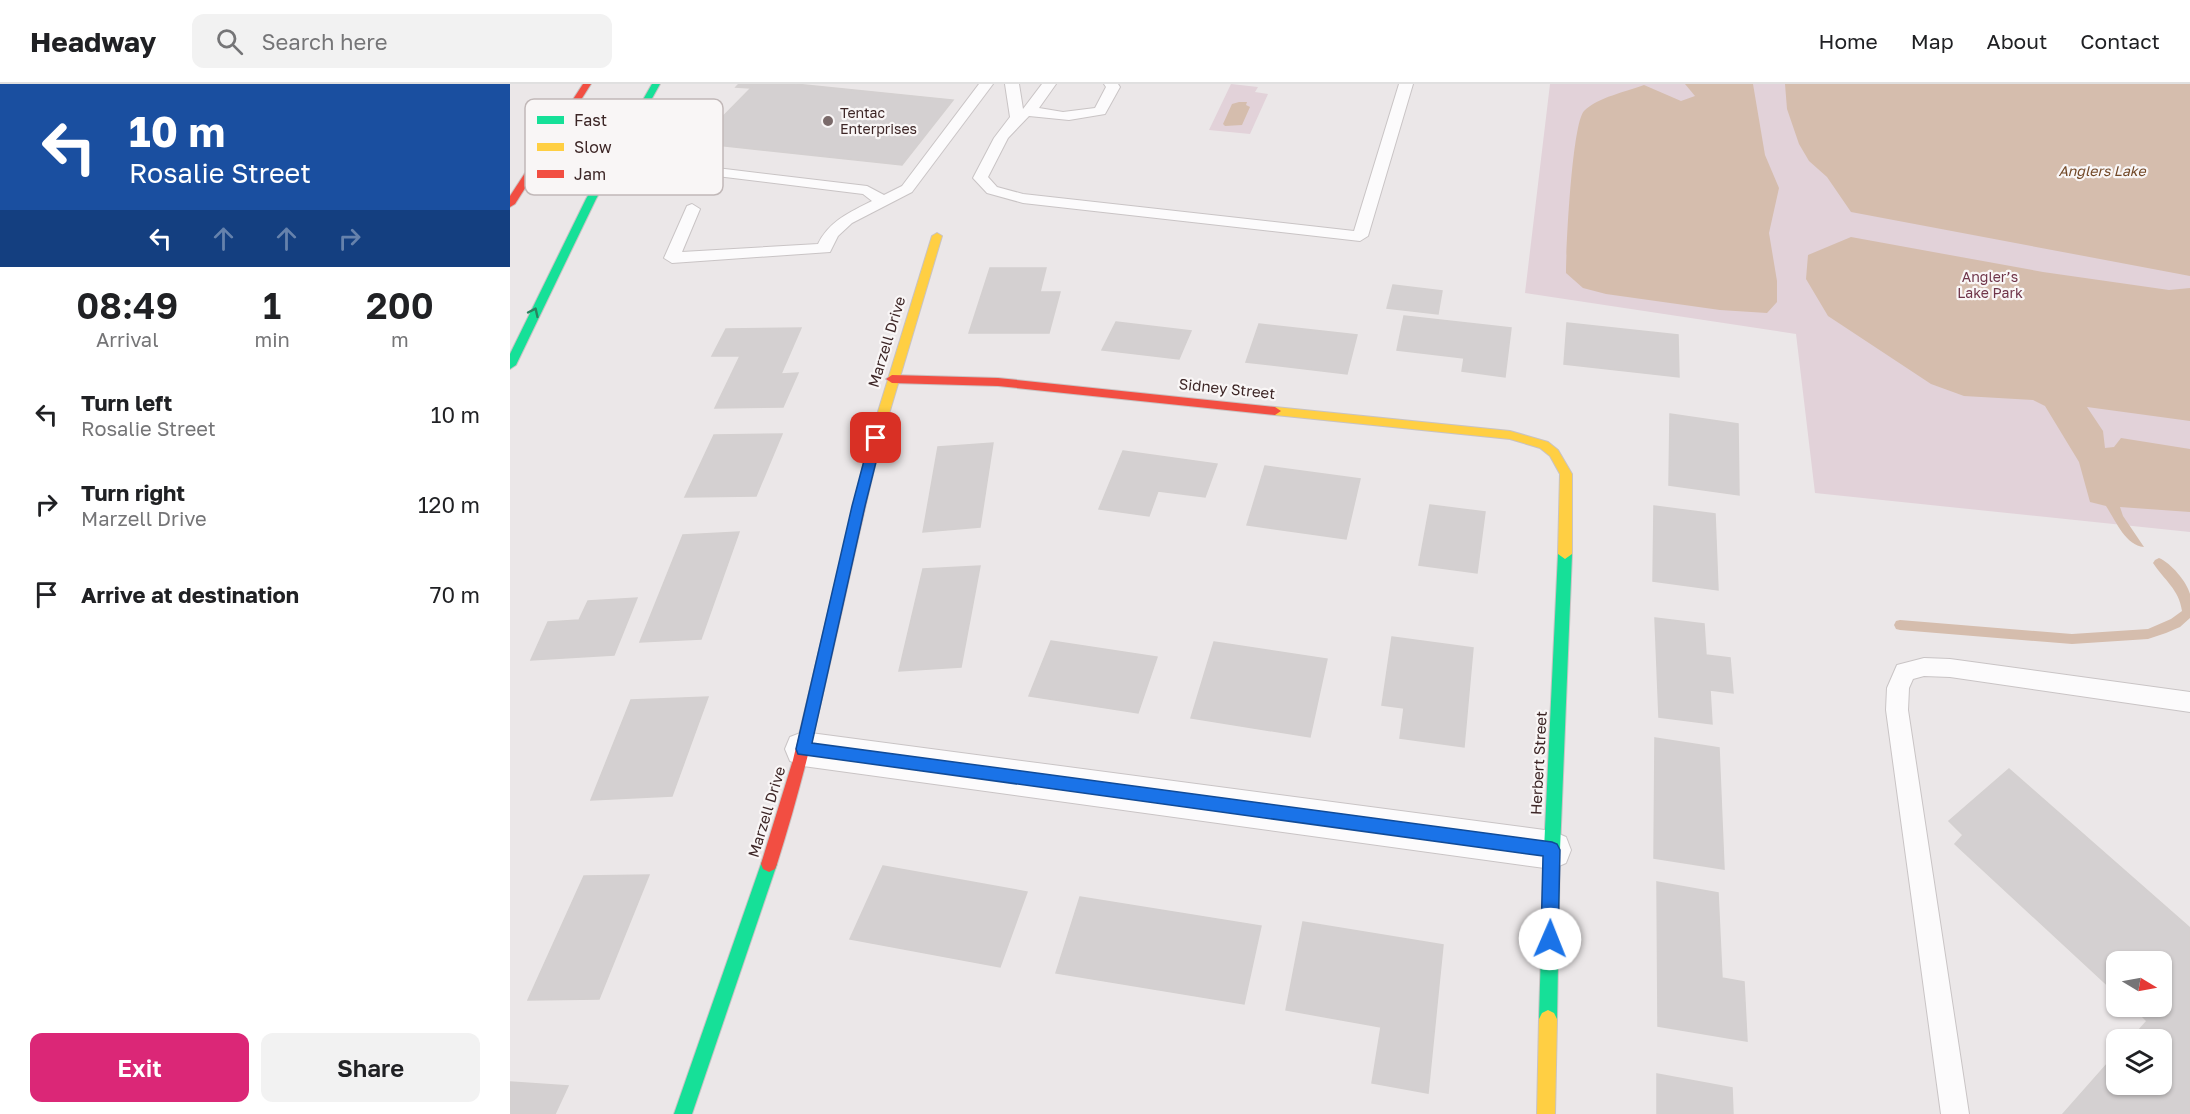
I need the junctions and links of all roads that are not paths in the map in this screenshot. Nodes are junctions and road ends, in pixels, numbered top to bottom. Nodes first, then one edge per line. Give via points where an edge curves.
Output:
1 (587, 84) edge
2 (656, 84) edge
3 (986, 84) edge
4 (1012, 84) edge
5 (1049, 84) edge
6 (1111, 84) edge
7 (1406, 84) edge
8 (577, 99) edge
9 (648, 99) edge
10 (1023, 114) junction
11 (723, 173) edge
12 (525, 181) edge
13 (593, 195) edge
14 (882, 201) junction
15 (510, 204) edge
16 (692, 209) dead end
17 (937, 236) dead end
18 (510, 365) edge
19 (892, 379) junction
20 (1554, 453) joint
21 (2190, 702) edge
22 (803, 749) junction
23 (1552, 850) junction
24 (683, 1114) edge
25 (1546, 1114) edge
26 (1955, 1114) edge

1 - 8 main road
9 -> 2 main road
3 - 14 lane via 907,189
4 - 10 lane
5 - 10 lane
6 - 10 lane via 1100,111 1077,117
7 - 10 lane via 1360,236 1023,198 992,190 980,178 990,154
11 - 14 lane via 867,190
12 - 15 main road
18 -> 13 main road
14 - 16 lane via 847,220 831,234 824,249 672,258
17 - 19 main road, Marzell Drive
19 - 20 main road, Sidney Street via 998,382 1510,435 1544,445
19 - 22 main road, Marzell Drive via 858,506
20 - 23 main road, Herbert Street via 1566,474
21 - 26 lane via 1950,668 1924,667 1905,672 1898,688 1897,711
22 - 23 street
22 - 24 main road, Marzell Drive via 790,802
23 - 25 main road, Herbert Street

